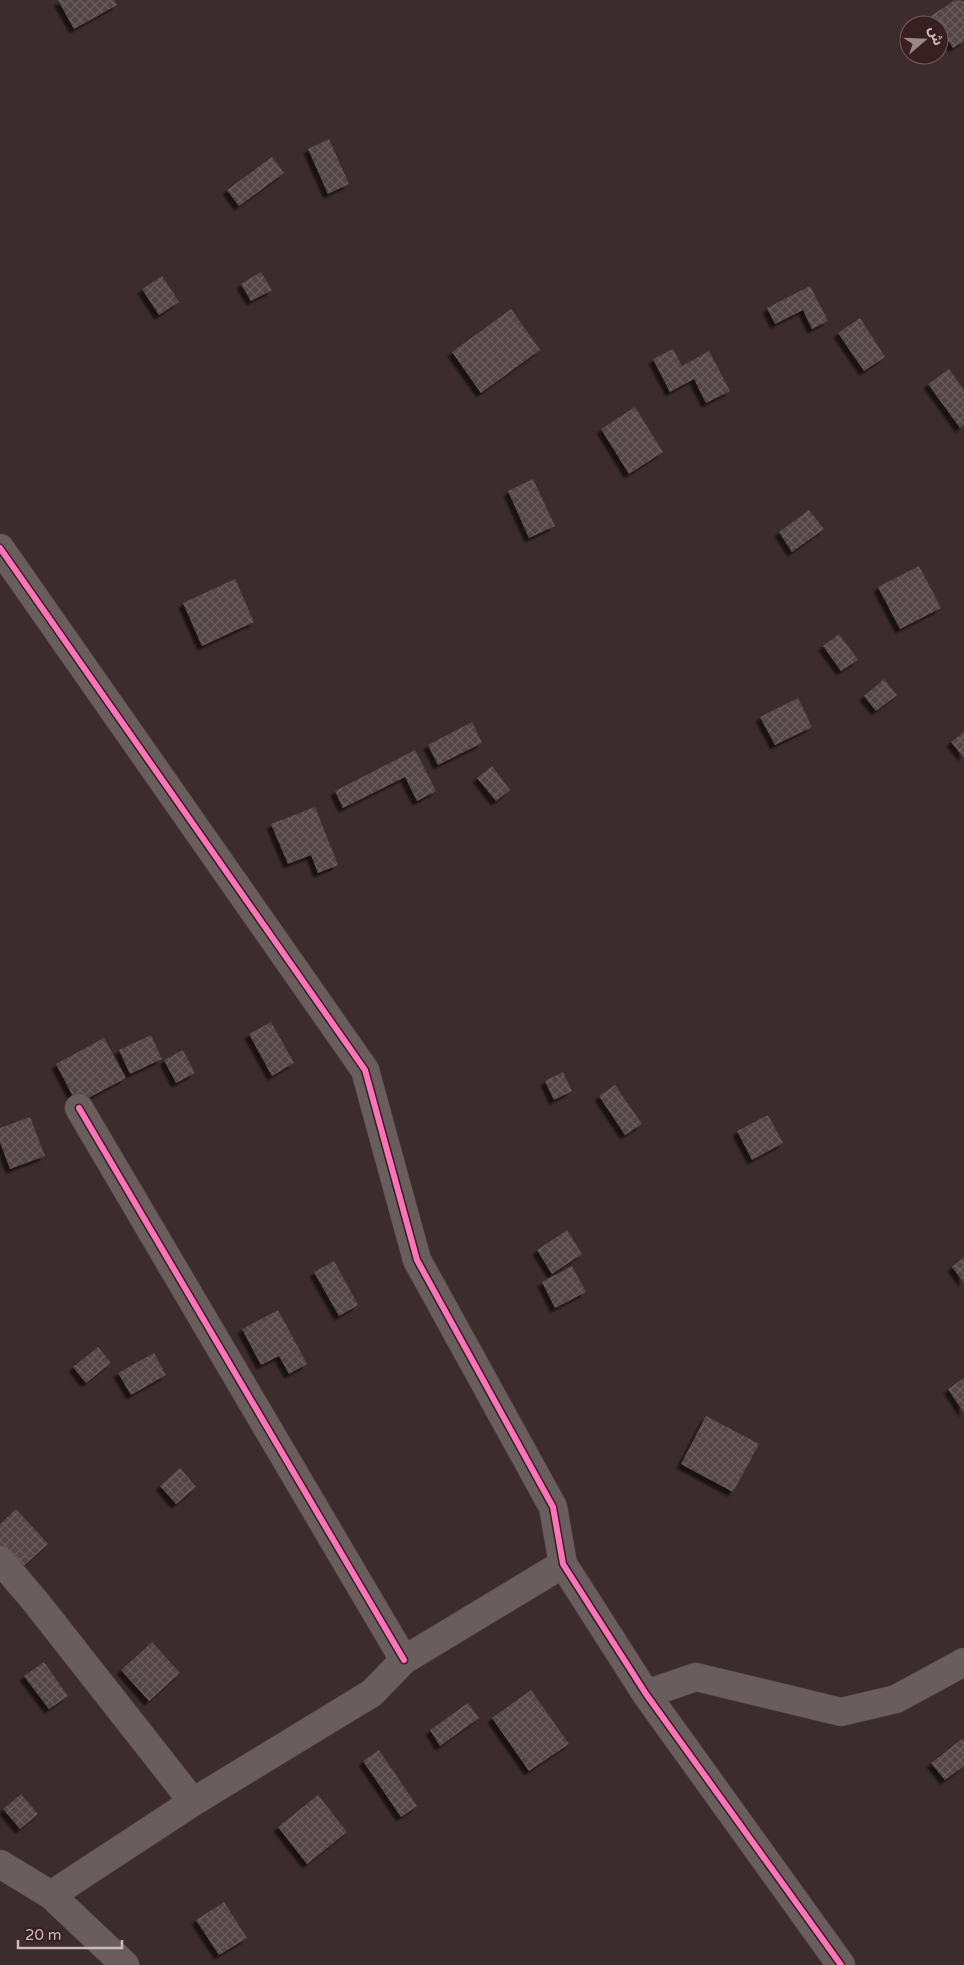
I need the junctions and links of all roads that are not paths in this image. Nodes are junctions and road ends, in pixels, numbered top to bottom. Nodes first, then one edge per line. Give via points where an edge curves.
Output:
1 (0, 548) edge
2 (79, 1108) dead end
3 (0, 1560) edge
4 (563, 1564) junction
5 (404, 1660) junction
6 (964, 1662) edge
7 (646, 1694) junction
8 (192, 1802) junction
9 (0, 1864) edge
10 (51, 1895) junction
11 (125, 1965) edge
12 (841, 1965) edge

1 - 4 street via 364,1070 417,1260 553,1507
2 - 5 street
3 - 8 street
4 - 5 street
4 - 7 street
5 - 8 street via 372,1693
6 - 7 street via 896,1699 841,1712 696,1677
7 - 12 street
8 - 10 street
9 - 10 street
10 - 11 street

